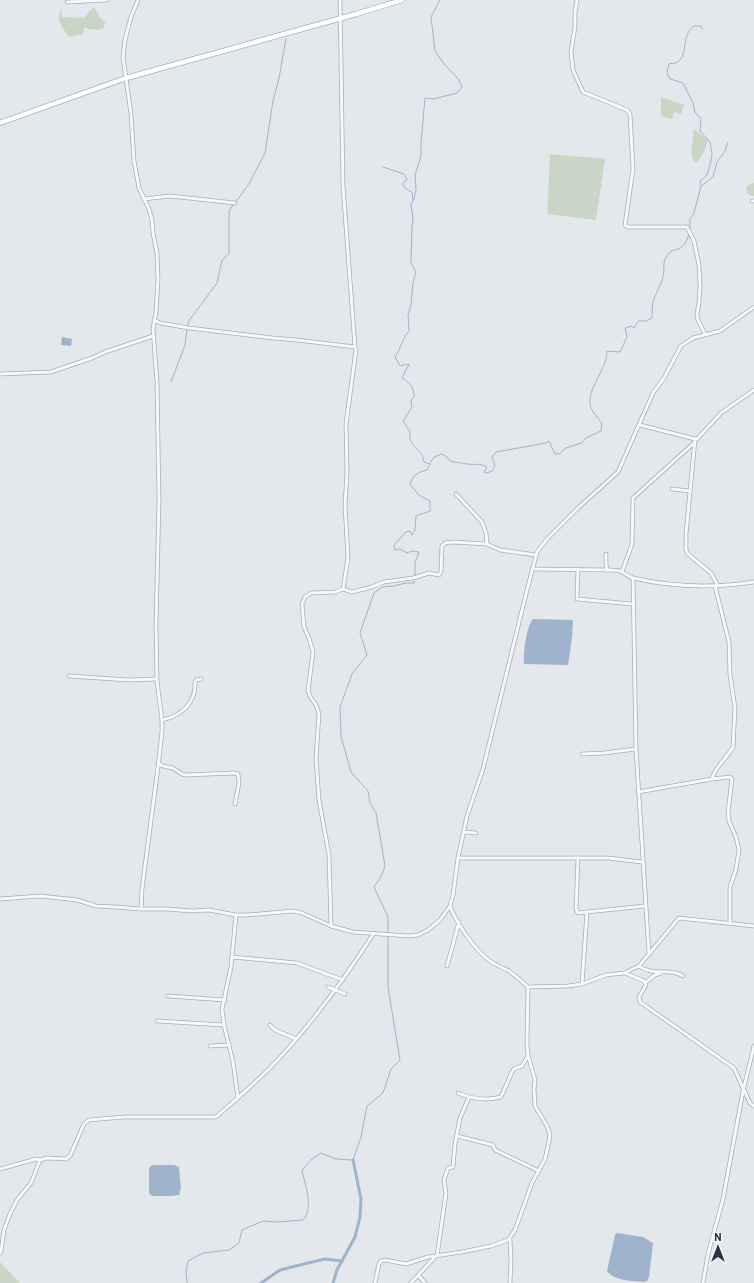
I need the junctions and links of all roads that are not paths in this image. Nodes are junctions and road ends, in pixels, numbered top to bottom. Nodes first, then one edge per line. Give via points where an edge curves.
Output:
1 (108, 0) edge
2 (138, 0) edge
3 (340, 0) edge
4 (402, 0) edge
5 (577, 0) edge
6 (67, 2) dead end
7 (341, 19) junction
8 (126, 78) junction
9 (0, 123) edge
10 (144, 199) junction
11 (235, 203) dead end
12 (754, 307) edge
13 (154, 320) junction
14 (705, 334) junction
15 (153, 336) junction
16 (355, 347) junction
17 (0, 374) edge
18 (754, 390) edge
19 (640, 425) junction
20 (695, 440) junction
21 (672, 489) dead end
22 (690, 491) junction
23 (456, 494) dead end
24 (487, 544) junction
25 (606, 554) dead end
26 (536, 555) junction
27 (532, 569) junction
28 (578, 569) junction
29 (607, 570) junction
30 (622, 572) junction
31 (633, 578) junction
32 (754, 582) edge
33 (716, 586) junction
34 (343, 589) junction
35 (632, 604) junction
36 (68, 676) dead end
37 (157, 679) junction
38 (201, 679) dead end
39 (162, 720) junction
40 (636, 749) junction
41 (582, 754) dead end
42 (159, 764) junction
43 (712, 779) junction
44 (638, 792) junction
45 (235, 804) dead end
46 (464, 832) junction
47 (476, 833) dead end
48 (458, 858) junction
49 (578, 858) junction
50 (642, 862) junction
51 (0, 899) edge
52 (450, 906) junction
53 (646, 906) junction
54 (142, 909) junction
55 (587, 912) junction
56 (236, 915) junction
57 (459, 922) junction
58 (730, 923) junction
59 (331, 926) junction
60 (754, 926) edge
61 (374, 933) junction
62 (649, 954) junction
63 (232, 956) junction
64 (447, 966) dead end
65 (639, 966) junction
66 (666, 972) junction
67 (624, 973) junction
68 (683, 976) dead end
69 (343, 980) junction
70 (646, 982) junction
71 (582, 984) junction
72 (328, 987) dead end
73 (528, 987) junction
74 (336, 990) junction
75 (345, 994) dead end
76 (168, 996) dead end
77 (225, 1000) junction
78 (157, 1022) dead end
79 (224, 1025) junction
80 (270, 1025) dead end
81 (296, 1039) junction
82 (229, 1045) junction
83 (210, 1046) dead end
84 (754, 1046) edge
85 (528, 1056) junction
86 (743, 1091) junction
87 (458, 1093) dead end
88 (469, 1097) junction
89 (238, 1098) junction
90 (754, 1106) edge
91 (457, 1136) junction
92 (40, 1160) junction
93 (0, 1169) edge
94 (539, 1171) junction
95 (510, 1239) junction
96 (0, 1253) edge
97 (436, 1256) junction
98 (419, 1276) junction
99 (375, 1283) edge
100 (411, 1283) edge
101 (424, 1283) edge
102 (510, 1283) edge
103 (703, 1283) edge

1 - 6 street
2 - 8 street via 125,40 123,57
3 - 7 street
4 - 7 street
5 - 14 street via 571,52 573,70 583,92 627,110 630,114 633,169 625,225 687,227 694,241 699,265 697,314
7 - 8 street
7 - 16 street via 343,186
8 - 9 street
8 - 10 street via 134,161 139,188
10 - 11 street via 170,196
10 - 13 street via 152,220 157,253 158,280
12 - 14 street via 720,331
13 - 15 street
13 - 16 street via 188,328
14 - 19 street via 681,346 653,393
15 - 17 street via 51,372
15 - 37 street via 157,382
16 - 34 street via 356,356 346,424 345,505 348,558
18 - 20 street via 721,413
19 - 20 street
19 - 26 street via 618,472 579,507
20 - 22 street
20 - 30 street via 633,498 632,544
21 - 22 street
22 - 33 street via 686,550 711,573
23 - 24 street via 482,522
24 - 26 street via 500,550
24 - 34 street via 445,543 442,546 439,575 429,573 384,582 352,592
25 - 29 street
26 - 27 street
27 - 28 street
27 - 46 street via 483,769
28 - 29 street
28 - 35 street via 577,599
29 - 30 street
30 - 31 street
31 - 33 street via 674,584
31 - 35 street
32 - 33 street
33 - 43 street via 727,632 735,722 731,752
34 - 59 street via 311,593 302,604 304,627 313,652 308,691 319,714 316,760 319,800 329,855
35 - 40 street
36 - 37 street
37 - 39 street
38 - 39 street via 194,683 191,703 175,717
39 - 42 street
40 - 41 street
40 - 44 street
42 - 45 street via 185,775 238,774 240,783
42 - 54 street via 142,888
43 - 44 street
43 - 58 street via 732,778 728,812 739,850 730,887
44 - 50 street
46 - 47 street
46 - 48 street
48 - 49 street
48 - 52 street
49 - 50 street
49 - 55 street via 576,910 578,913
50 - 53 street
51 - 54 street via 40,896 77,900 96,906
52 - 57 street
52 - 61 street via 440,920 418,935
53 - 55 street
53 - 62 street
54 - 56 street via 192,912 209,910
55 - 71 street
56 - 59 street via 293,911
56 - 63 street
57 - 64 street
57 - 73 street via 481,953 518,977
58 - 60 street
58 - 62 street via 679,918
59 - 61 street via 353,932
61 - 69 street
62 - 65 street
63 - 69 street via 298,963
63 - 77 street
65 - 66 street via 652,972
65 - 67 street
66 - 68 street via 680,973
66 - 70 street via 655,975
67 - 70 street
67 - 71 street via 606,975
69 - 74 street
70 - 86 street via 639,997 640,1002 734,1068
71 - 73 street
72 - 74 street
73 - 85 street
74 - 75 street
74 - 81 street
76 - 77 street
77 - 79 street via 222,1009
78 - 79 street
79 - 82 street
80 - 81 street via 275,1030
81 - 89 street
82 - 83 street
82 - 89 street
84 - 86 street
85 - 88 street via 522,1066 512,1072 501,1097
85 - 94 street via 535,1080 535,1106 550,1134 547,1153
86 - 90 street via 750,1104
86 - 103 street via 723,1199
87 - 88 street
88 - 91 street via 460,1118
89 - 92 street via 216,1117 124,1117 89,1120 84,1124 70,1156 66,1159
91 - 94 street via 493,1145 495,1150
91 - 97 street via 453,1167 448,1168 444,1180 446,1193
92 - 93 street
92 - 96 street via 31,1183 17,1200 10,1214
94 - 95 street
95 - 97 street via 491,1246
95 - 102 street
97 - 98 street
97 - 99 street via 406,1264 381,1261
98 - 100 street
98 - 101 street

